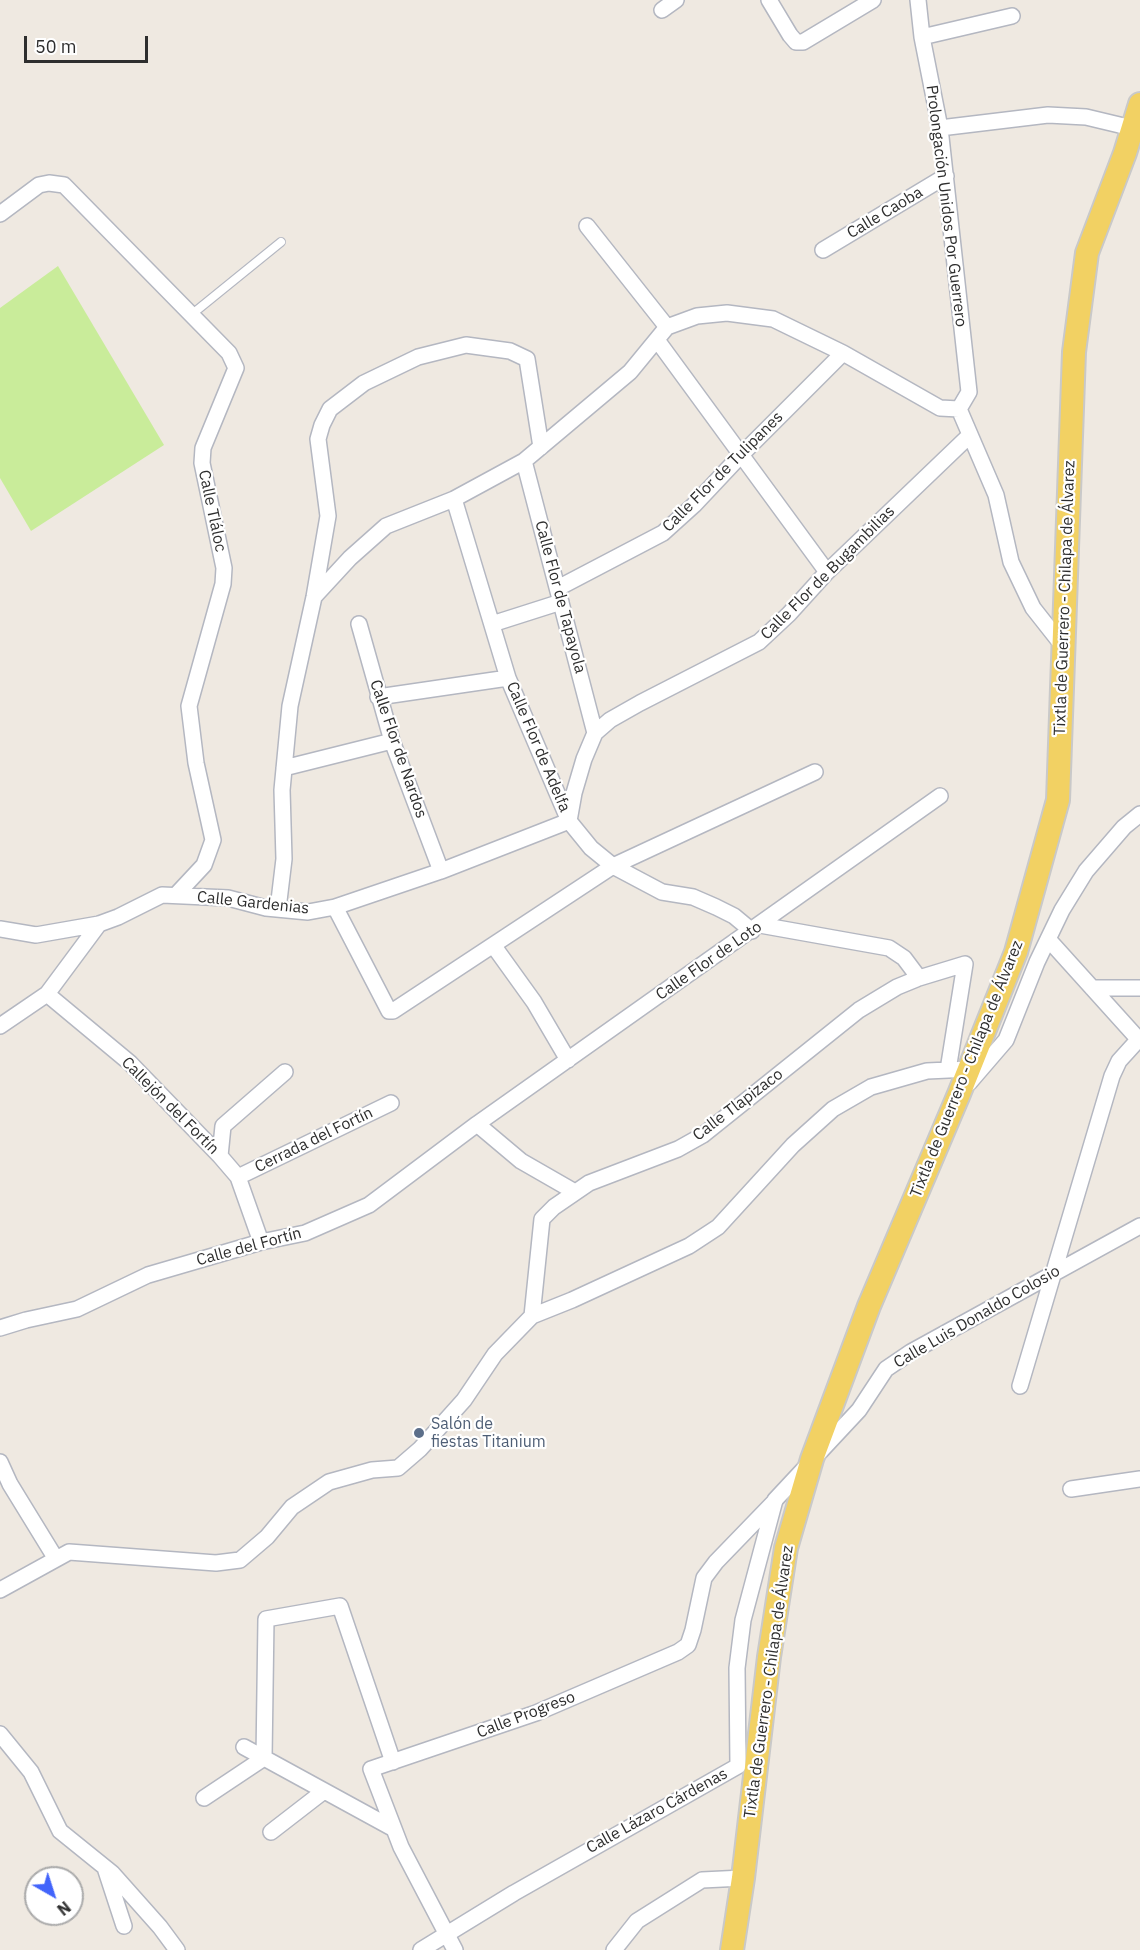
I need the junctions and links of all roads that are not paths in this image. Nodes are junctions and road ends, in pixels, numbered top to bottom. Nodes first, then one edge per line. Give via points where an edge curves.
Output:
1 (676, 0) edge
2 (769, 0) edge
3 (873, 0) edge
4 (918, 0) edge
5 (662, 10) dead end
6 (1012, 16) dead end
7 (922, 37) junction
8 (1140, 104) edge
9 (940, 128) junction
10 (1132, 128) junction
11 (946, 176) junction
12 (0, 214) edge
13 (587, 226) dead end
14 (281, 242) dead end
15 (823, 250) dead end
16 (190, 315) junction
17 (666, 327) junction
18 (657, 340) junction
19 (843, 353) junction
20 (959, 409) junction
21 (969, 435) junction
22 (542, 447) junction
23 (741, 455) junction
24 (524, 461) junction
25 (454, 499) junction
26 (827, 572) junction
27 (560, 595) junction
28 (314, 597) junction
29 (359, 624) dead end
30 (492, 624) junction
31 (1063, 646) junction
32 (508, 678) junction
33 (378, 697) junction
34 (595, 733) junction
35 (392, 741) junction
36 (284, 768) junction
37 (815, 772) dead end
38 (940, 796) dead end
39 (1140, 814) edge
40 (569, 821) junction
41 (613, 866) junction
42 (441, 871) junction
43 (176, 896) junction
44 (334, 907) junction
45 (278, 909) junction
46 (99, 924) junction
47 (0, 928) edge
48 (756, 928) junction
49 (1048, 939) junction
50 (493, 945) junction
51 (1016, 952) junction
52 (1037, 962) junction
53 (919, 978) junction
54 (1092, 988) junction
55 (1140, 988) edge
56 (47, 994) junction
57 (0, 1026) edge
58 (1139, 1041) edge
59 (568, 1060) junction
60 (959, 1070) junction
61 (285, 1072) dead end
62 (959, 1094) junction
63 (391, 1103) dead end
64 (477, 1124) junction
65 (220, 1156) junction
66 (238, 1177) junction
67 (575, 1192) junction
68 (1140, 1226) edge
69 (261, 1242) junction
70 (1053, 1274) junction
71 (532, 1316) junction
72 (0, 1328) edge
73 (1020, 1386) dead end
74 (812, 1459) junction
75 (0, 1462) edge
76 (1140, 1479) edge
77 (1071, 1489) dead end
78 (775, 1500) junction
79 (56, 1559) junction
80 (0, 1590) edge
81 (0, 1734) edge
82 (244, 1747) dead end
83 (264, 1758) junction
84 (393, 1762) junction
85 (324, 1791) junction
86 (204, 1798) dead end
87 (394, 1829) junction
88 (271, 1832) dead end
89 (105, 1868) junction
90 (743, 1878) junction
91 (124, 1926) dead end
92 (446, 1934) junction
93 (177, 1950) edge
94 (421, 1950) edge
95 (455, 1950) edge
96 (614, 1950) edge
97 (732, 1950) edge

1 - 5 street
2 - 3 street via 796,42 803,42
4 - 7 street, Prolongación Unidos Por Guerrero
6 - 7 street
7 - 9 street, Prolongación Unidos Por Guerrero
8 - 10 main road, Tixtla de Guerrero - Chilapa de Álvarez
9 - 10 street via 1048,115 1086,117
9 - 11 street, Prolongación Unidos Por Guerrero
10 - 31 main road, Tixtla de Guerrero - Chilapa de Álvarez via 1087,253 1074,352
11 - 15 street, Calle Caoba
11 - 20 street, Prolongación Unidos Por Guerrero via 969,392
12 - 16 street, Calle Tláloc via 39,185 64,185
13 - 17 street
14 - 16 lane
16 - 43 street, Calle Tláloc via 229,353 236,368 204,448 202,463 224,568 189,706 196,763 213,840 204,865
17 - 18 street
17 - 19 street via 697,316 727,312 773,319
18 - 22 street via 630,372
18 - 23 street
19 - 20 street via 940,408
19 - 23 street, Calle Flor de Tulipanes
20 - 21 street
21 - 26 street, Calle Flor de Bugambilias
21 - 31 street via 996,495 1011,562 1033,608
22 - 24 street
22 - 28 street via 527,359 510,351 466,345 418,357 364,383 330,409 318,439 328,516
23 - 26 street
23 - 27 street, Calle Flor de Tulipanes via 663,533
24 - 25 street
24 - 27 street, Calle Flor de Tapayola
25 - 28 street via 386,526
25 - 30 street, Calle Flor de Adelfa
26 - 34 street, Calle Flor de Bugambilias via 759,642 640,703
27 - 30 street, Calle Flor de Tulipanes
27 - 34 street, Calle Flor de Tapayola
28 - 36 street via 290,706
29 - 33 street, Calle Flor de Nardos
30 - 32 street, Calle Flor de Adelfa
31 - 51 main road, Tixtla de Guerrero - Chilapa de Álvarez via 1058,800
32 - 33 street
32 - 40 street, Calle Flor de Adelfa
33 - 35 street, Calle Flor de Nardos
34 - 40 street via 574,792
35 - 36 street
35 - 42 street, Calle Flor de Nardos
36 - 45 street via 284,860
37 - 41 street
38 - 48 street, Calle Flor de Loto
39 - 49 street via 1086,871
40 - 41 street, Calle Flor de Adelfa via 591,848
40 - 42 street, Calle Gardenias
41 - 48 street, Calle Flor de Adelfa via 662,892 693,897
41 - 50 street
42 - 44 street, Calle Gardenias
43 - 45 street, Calle Gardenias via 228,898
43 - 46 street, Calle Gardenias via 162,895
44 - 45 street, Calle Gardenias via 308,912
44 - 50 street via 389,1011
46 - 47 street, Calle Gardenias via 36,935
46 - 56 street
48 - 53 street, Calle Flor de Adelfa via 889,948 904,958
48 - 59 street, Calle Flor de Loto
49 - 52 street
49 - 54 street
50 - 59 street via 534,1002
51 - 52 street
51 - 60 main road, Tixtla de Guerrero - Chilapa de Álvarez
52 - 62 street via 1006,1040
53 - 60 street, Calle Tlapizaco via 965,964
53 - 67 street, Calle Tlapizaco via 860,1010 703,1134 678,1149
54 - 55 street
54 - 58 street
56 - 57 street
56 - 65 street, Callejón del Fortín via 130,1063
58 - 70 street via 1119,1061 1112,1076
59 - 64 street, Calle Flor de Loto
60 - 62 main road, Tixtla de Guerrero - Chilapa de Álvarez
60 - 71 street via 927,1071 871,1087 833,1109 793,1145 718,1227 689,1246
61 - 65 street via 223,1126
62 - 74 main road, Tixtla de Guerrero - Chilapa de Álvarez via 869,1306
63 - 66 street, Cerrada del Fortín
64 - 67 street via 521,1161
64 - 69 street, Calle del Fortín via 369,1205 305,1233
65 - 66 street, Callejón del Fortín
66 - 69 street, Callejón del Fortín
67 - 71 street, Calle Tlapizaco via 542,1219
68 - 70 street, Calle Luis Donaldo Colosio
69 - 72 street, Calle del Fortín via 148,1275 77,1309
70 - 73 street
70 - 74 street, Calle Luis Donaldo Colosio via 886,1369 859,1410
71 - 79 street via 495,1354 464,1400 398,1468 372,1470 329,1482 292,1507 267,1537 240,1560 216,1563 69,1552
74 - 78 street, Calle Lázaro Cárdenas
74 - 90 main road, Tixtla de Guerrero - Chilapa de Álvarez via 784,1559
75 - 79 street
76 - 77 street
78 - 84 street, Calle Progreso via 704,1578 688,1645 678,1652 536,1713
78 - 92 street, Calle Lázaro Cárdenas via 743,1620 737,1668 738,1766
79 - 80 street
81 - 89 street via 31,1772 60,1831
82 - 83 street
83 - 84 street via 266,1619 340,1606
83 - 85 street
83 - 86 street
84 - 87 street, Calle Progreso via 371,1769
85 - 87 street
85 - 88 street
87 - 92 street
89 - 91 street
89 - 93 street
90 - 96 street via 702,1880 637,1922
90 - 97 main road, Tixtla de Guerrero - Chilapa de Álvarez
92 - 94 street, Calle Lázaro Cárdenas
92 - 95 street

